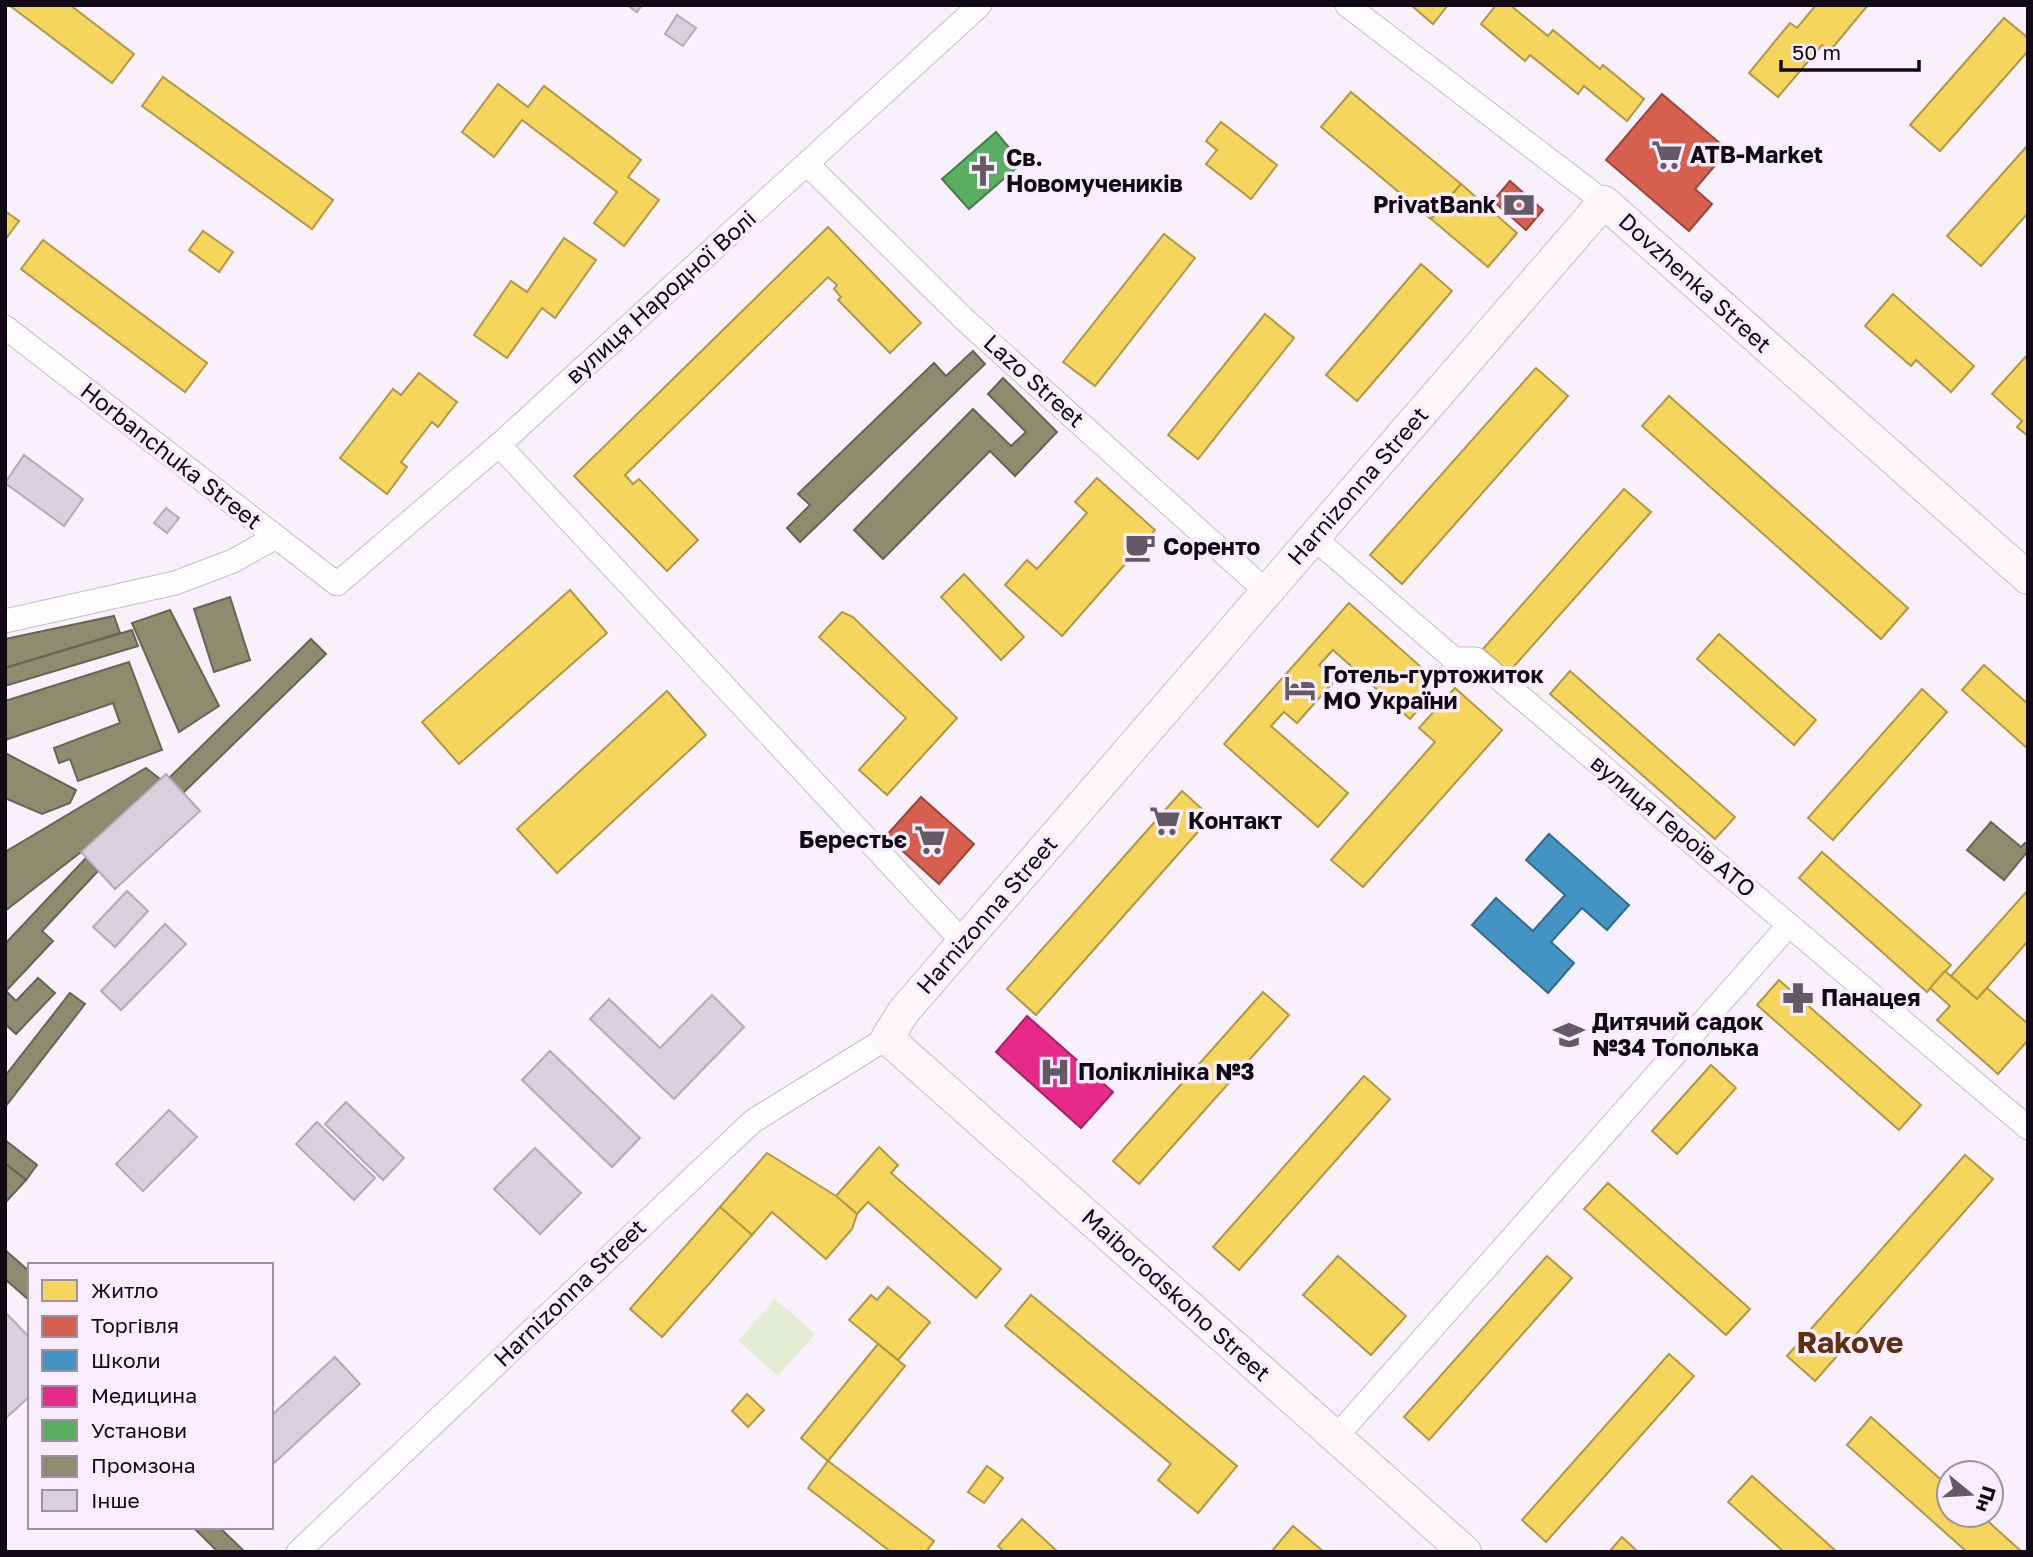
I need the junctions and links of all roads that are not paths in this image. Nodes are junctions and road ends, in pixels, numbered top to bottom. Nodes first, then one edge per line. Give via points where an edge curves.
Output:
1 (980, 5) edge
2 (1347, 5) edge
3 (807, 164) junction
4 (1604, 202) junction
5 (5, 327) edge
6 (499, 445) junction
7 (276, 537) junction
8 (1314, 538) junction
9 (2028, 578) edge
10 (337, 584) joint
11 (1267, 592) junction
12 (5, 621) edge
13 (1789, 925) junction
14 (964, 943) junction
15 (887, 1038) junction
16 (2028, 1128) edge
17 (1336, 1437) junction
18 (298, 1552) edge
19 (1465, 1552) edge

1 - 3 street, вулиця Народної Волі
2 - 4 street, Dovzhenka Street
3 - 6 street, вулиця Народної Волі
3 - 11 street, Lazo Street via 965,320
4 - 8 street, Harnizonna Street
4 - 9 street, Dovzhenka Street
5 - 7 street, Horbanchuka Street
6 - 10 street, вулиця Народної Волі
6 - 14 street
7 - 10 street, Horbanchuka Street
7 - 12 street via 233,561 174,583
8 - 11 street, Harnizonna Street
8 - 13 street, вулиця Героїв АТО via 1454,659 1476,659
11 - 14 street, Harnizonna Street
13 - 16 street, вулиця Героїв АТО
13 - 17 street
14 - 15 street, Harnizonna Street via 904,1011
15 - 17 street, Maiborodskoho Street
15 - 18 street, Harnizonna Street via 753,1121
17 - 19 street, Maiborodskoho Street

